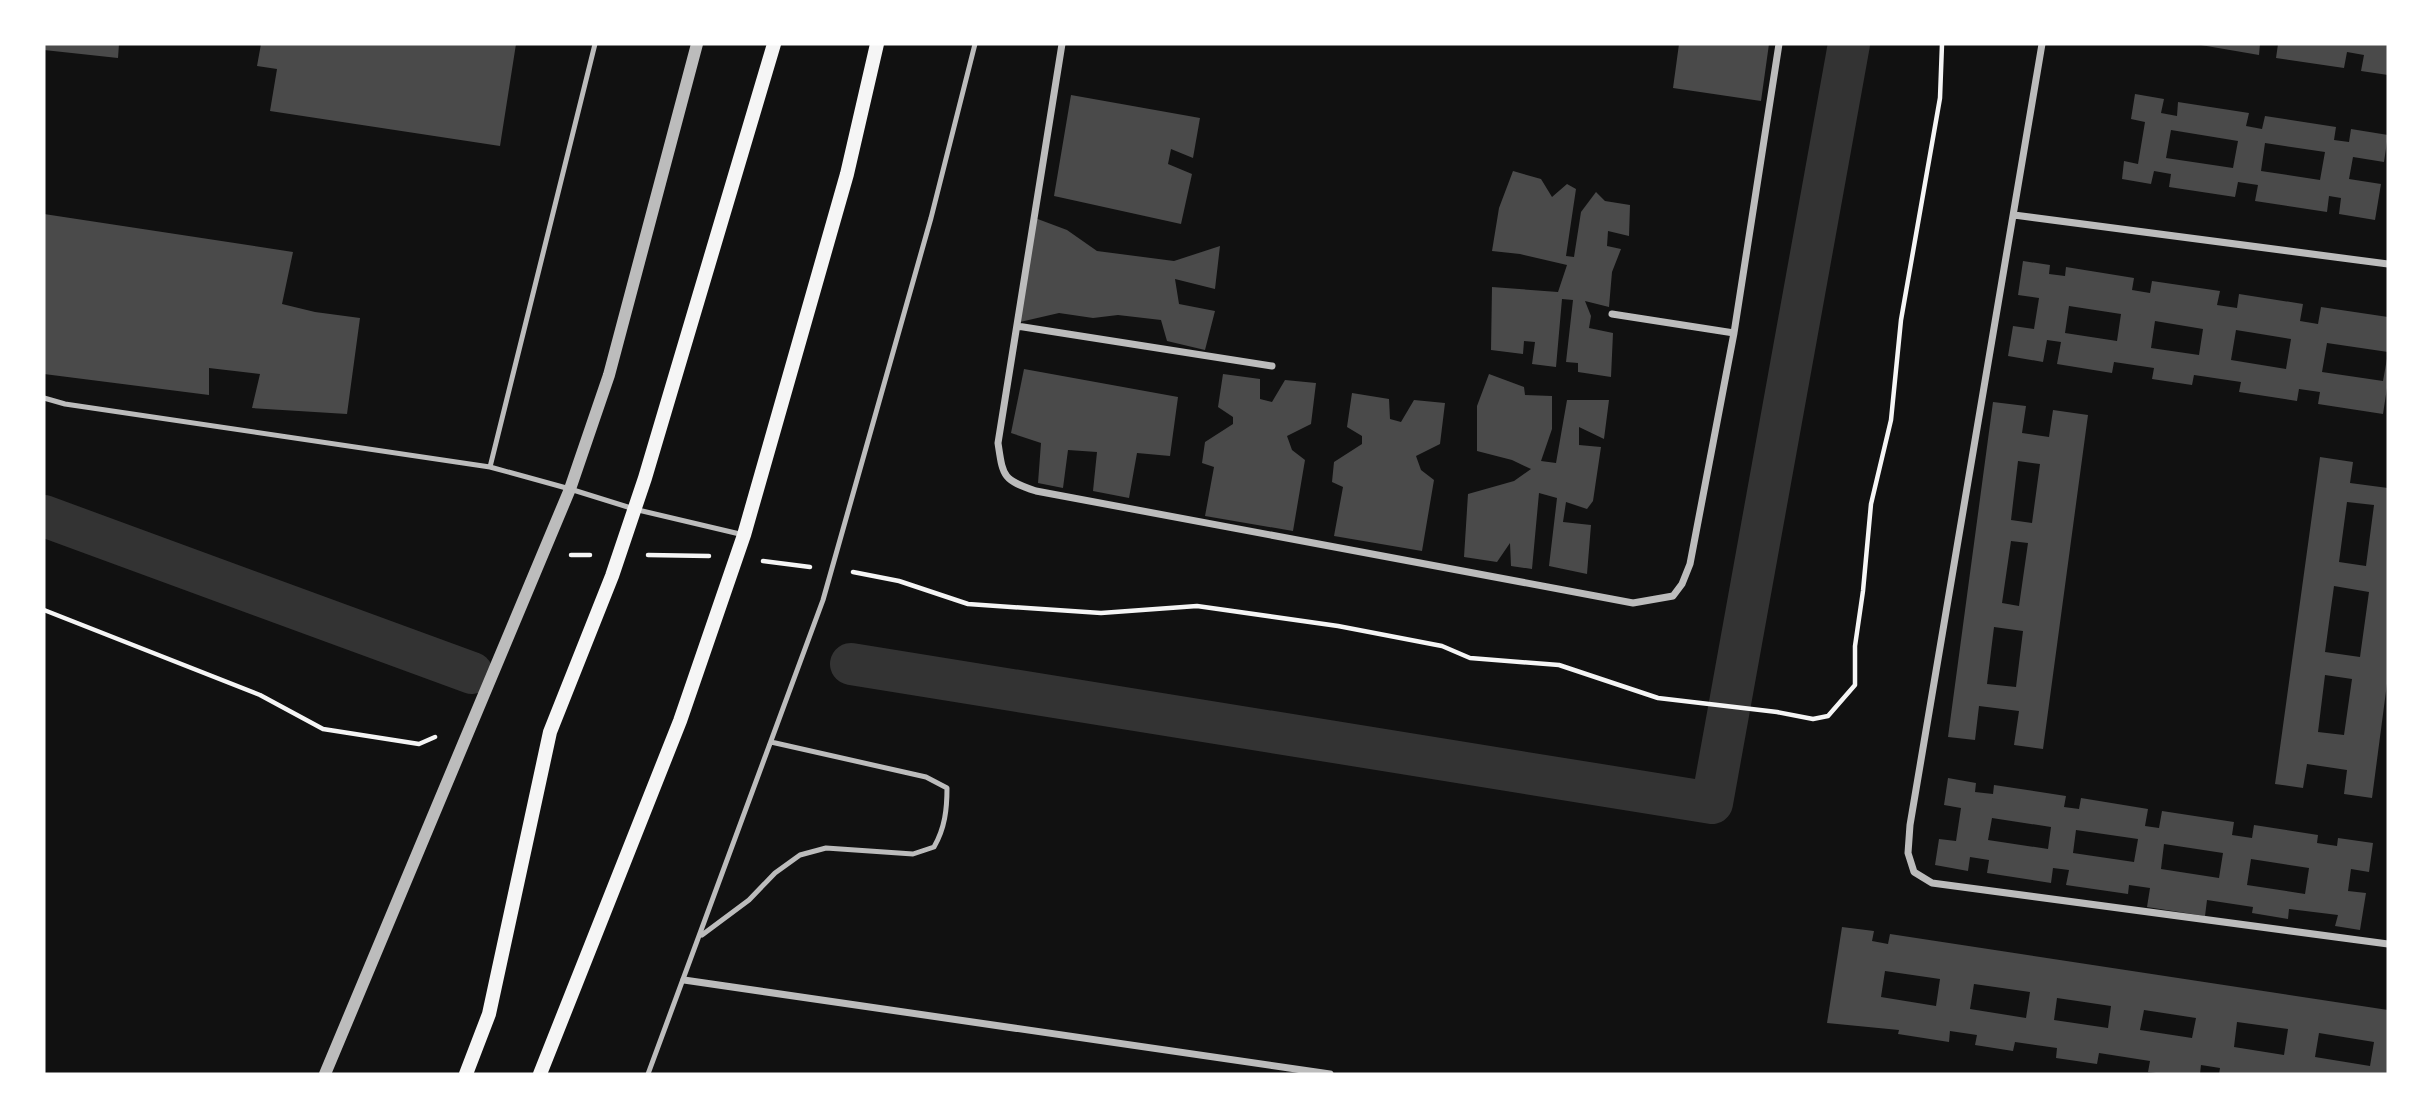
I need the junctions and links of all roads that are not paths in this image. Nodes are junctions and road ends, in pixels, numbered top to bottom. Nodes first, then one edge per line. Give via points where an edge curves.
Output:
1 (595, 44) edge
2 (697, 44) edge
3 (774, 44) edge
4 (877, 44) edge
5 (975, 44) edge
6 (1062, 44) edge
7 (1779, 44) edge
8 (2042, 44) edge
9 (2014, 215) junction
10 (2388, 264) edge
11 (1612, 314) dead end
12 (1017, 326) junction
13 (1734, 333) junction
14 (1272, 366) dead end
15 (44, 398) edge
16 (490, 467) junction
17 (570, 489) junction
18 (634, 509) junction
19 (744, 535) junction
20 (771, 742) junction
21 (700, 937) junction
22 (2388, 944) edge
23 (684, 980) junction
24 (325, 1074) edge
25 (466, 1074) edge
26 (540, 1074) edge
27 (648, 1074) edge
28 (1330, 1074) edge

1 - 16 lane
2 - 17 street via 609,375
3 - 18 main road
4 - 19 main road via 847,174
5 - 20 lane via 823,600
6 - 12 street
7 - 13 street
8 - 9 street
9 - 10 street
9 - 22 street via 1910,825 1908,853 1914,873 1932,883
11 - 13 street
12 - 13 street via 998,443 1002,471 1015,484 1633,603 1673,596 1690,564
12 - 14 street
15 - 16 lane
16 - 17 lane
17 - 18 lane
17 - 24 street
18 - 19 lane
18 - 25 main road via 550,732 489,1014
19 - 26 main road via 680,721
20 - 21 lane
20 - 21 lane via 926,777 947,788 941,834 934,847 914,854 826,848 800,855
21 - 23 lane
23 - 27 lane
23 - 28 street

